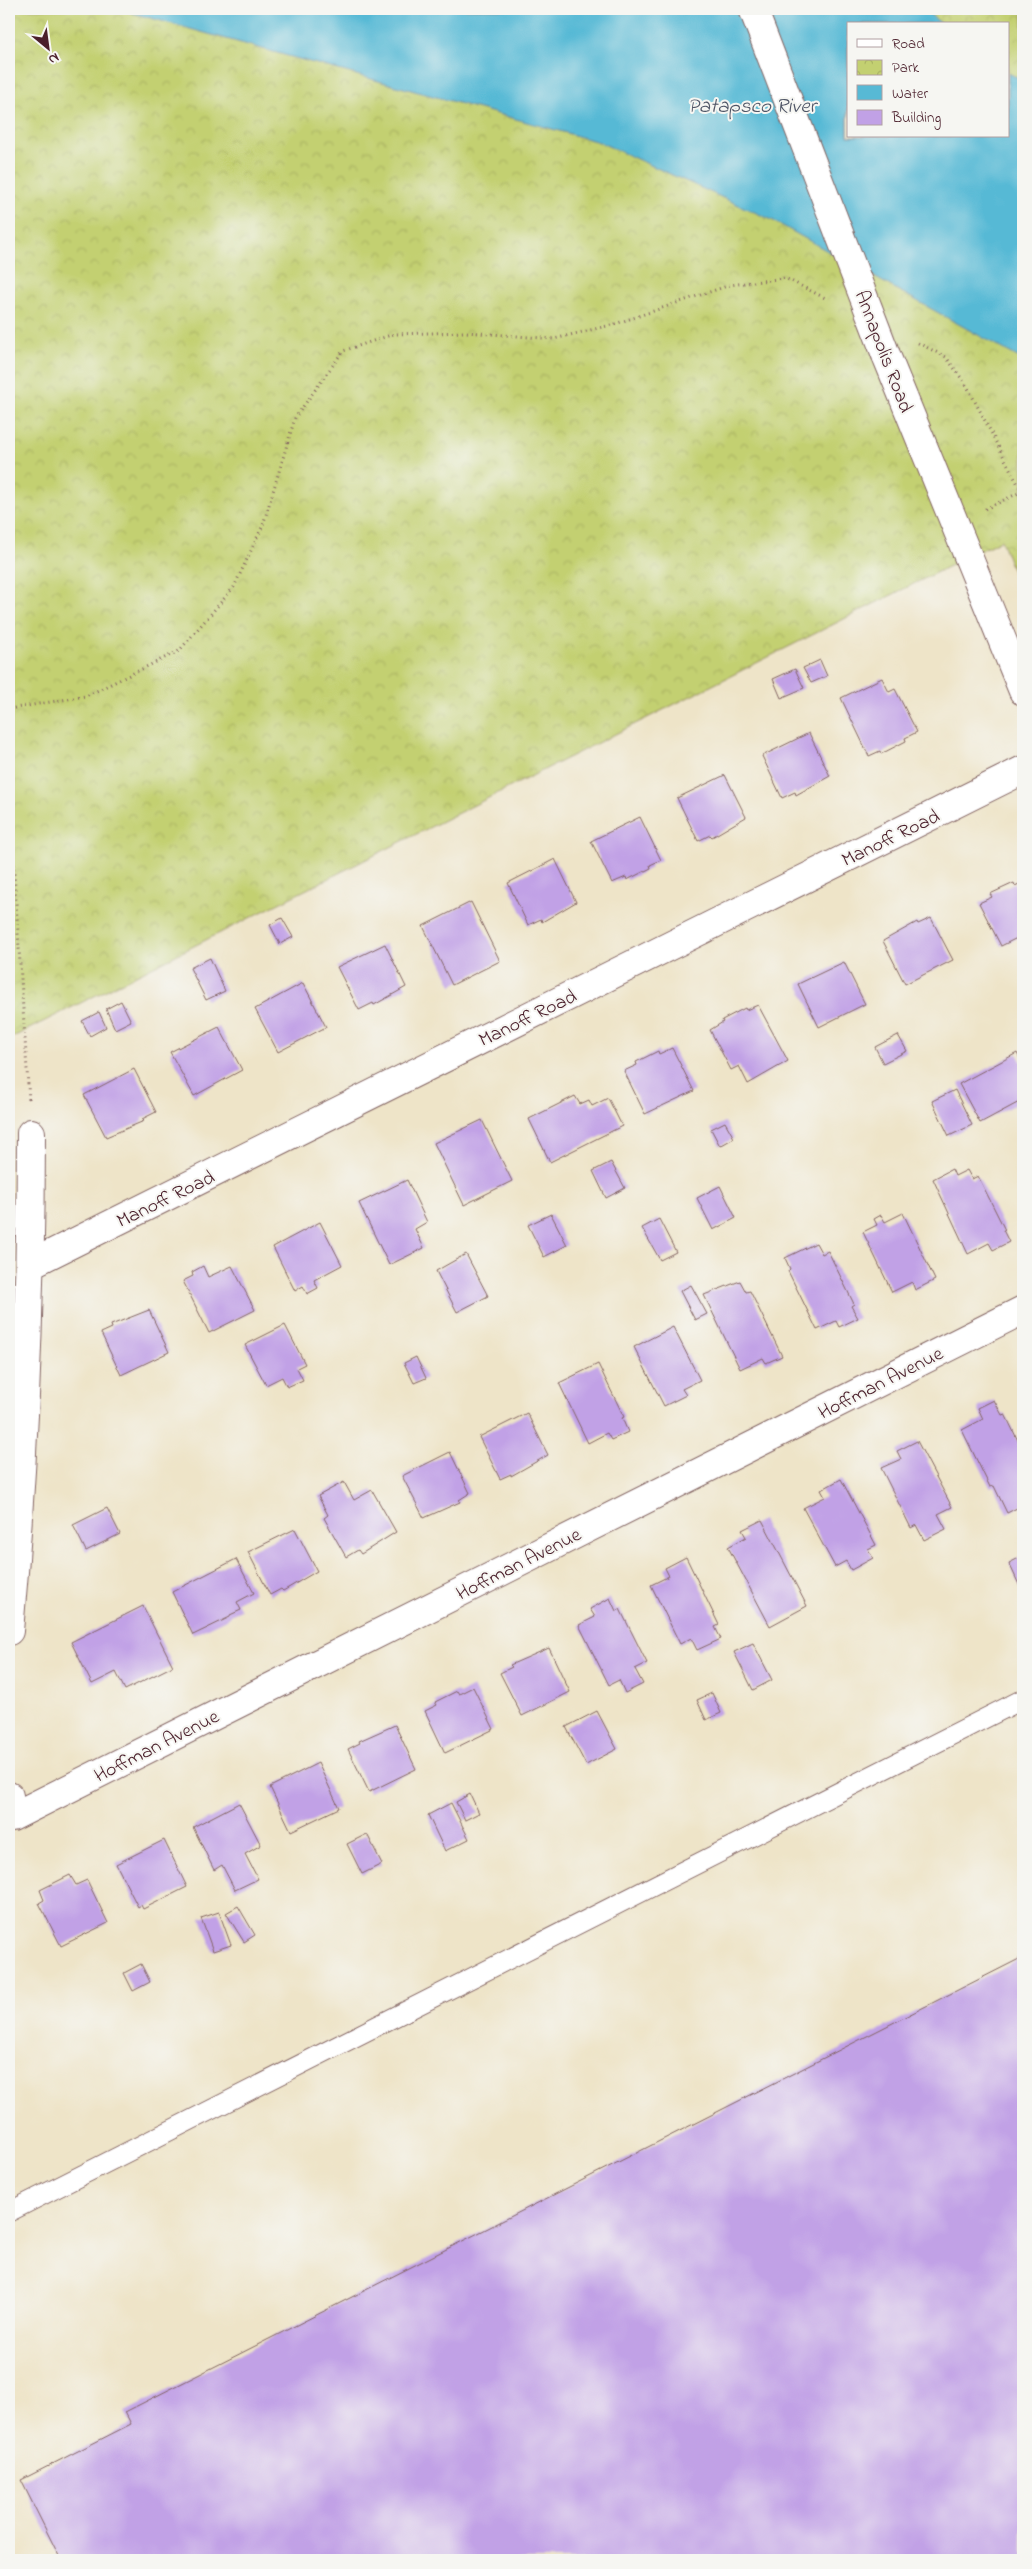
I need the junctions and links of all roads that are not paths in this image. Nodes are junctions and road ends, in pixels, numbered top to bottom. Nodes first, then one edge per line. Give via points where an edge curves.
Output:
1 (753, 9) edge
2 (1023, 691) edge
3 (1023, 770) edge
4 (31, 1133) road end
5 (31, 1264) junction
6 (1023, 1310) edge
7 (9, 1631) edge
8 (1023, 1699) edge
9 (10, 1806) edge
10 (9, 2212) edge

1 - 2 street, Annapolis Road, bridge via 886,355
3 - 5 street, Manoff Road
4 - 5 street
5 - 7 street
6 - 9 street, Hoffman Avenue
8 - 10 lane

